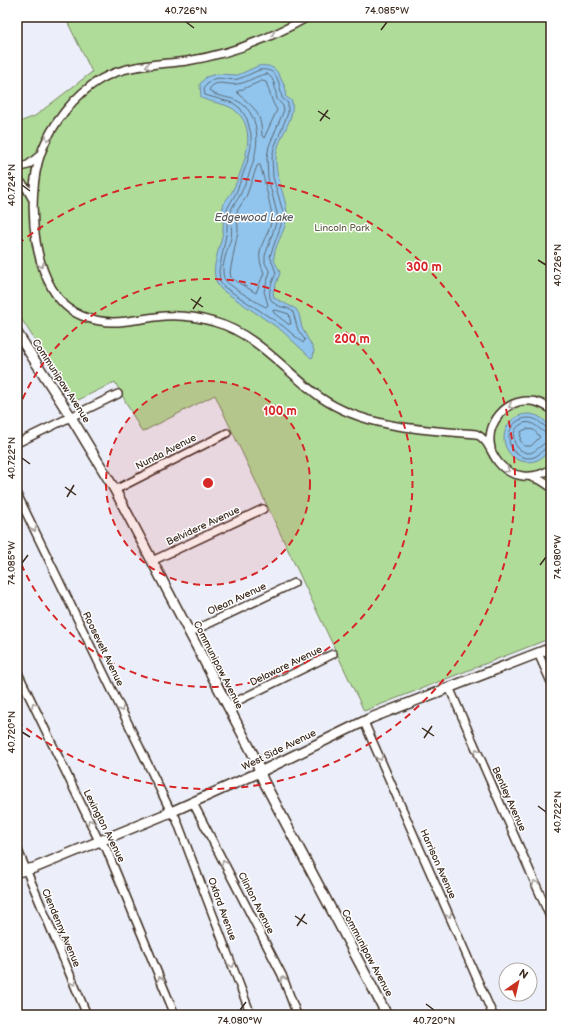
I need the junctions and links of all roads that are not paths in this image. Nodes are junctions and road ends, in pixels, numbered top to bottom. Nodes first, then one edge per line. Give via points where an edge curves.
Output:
1 (308, 17) edge
2 (39, 156) junction
3 (17, 168) edge
4 (17, 178) edge
5 (32, 198) junction
6 (17, 333) edge
7 (118, 394) dead end
8 (551, 408) edge
9 (71, 417) junction
10 (227, 433) dead end
11 (17, 443) edge
12 (492, 452) junction
13 (551, 469) edge
14 (529, 477) junction
15 (551, 488) edge
16 (115, 490) junction
17 (17, 494) edge
18 (263, 509) dead end
19 (152, 561) junction
20 (294, 583) dead end
21 (189, 633) junction
22 (551, 648) edge
23 (538, 653) junction
24 (333, 654) dead end
25 (17, 671) edge
26 (551, 682) edge
27 (449, 687) junction
28 (227, 706) junction
29 (364, 722) junction
30 (260, 772) junction
31 (193, 803) junction
32 (171, 812) junction
33 (99, 840) junction
34 (17, 848) edge
35 (26, 870) junction
36 (17, 872) edge
37 (551, 919) edge
38 (87, 1015) edge
39 (175, 1015) edge
40 (251, 1015) edge
41 (297, 1015) edge
42 (387, 1015) edge
43 (493, 1015) edge

1 -> 2 street via 283,32 251,44 187,61 128,68 101,79 68,107
2 - 3 street via 28,165
2 - 5 street
4 - 5 street
5 -> 12 street via 35,239 44,274 61,301 79,315 110,324 165,316 186,316 215,322 244,336 321,398 353,414 406,428 476,434 483,437
6 - 9 main road, Communipaw Avenue
7 - 9 street
8 -> 12 street via 528,400 502,411 494,423 490,444
9 - 11 street
9 - 16 main road, Communipaw Avenue
10 - 16 street, Nunda Avenue
12 -> 14 street via 507,470
13 - 14 street
14 - 15 street via 542,481
16 - 19 main road, Communipaw Avenue
17 -> 32 street, Roosevelt Avenue
18 - 19 street, Belvidere Avenue
19 - 21 main road, Communipaw Avenue
20 - 21 street, Olean Avenue
21 - 28 main road, Communipaw Avenue
22 - 23 main road, West Side Avenue
23 - 26 street
23 - 27 main road, West Side Avenue
24 - 28 street, Delaware Avenue
33 -> 25 street, Lexington Avenue
27 - 29 main road, West Side Avenue
37 -> 27 street, Bentley Avenue
28 - 30 main road, Communipaw Avenue
29 - 30 main road, West Side Avenue
29 -> 43 street, Harrison Avenue
30 - 31 main road, West Side Avenue
30 - 42 main road, Communipaw Avenue
31 - 32 main road, West Side Avenue
41 -> 31 street, Clinton Avenue via 282,975
32 - 33 main road, West Side Avenue
32 -> 40 street, Oxford Avenue via 179,825
33 - 35 main road, West Side Avenue
39 -> 33 street, Lexington Avenue via 106,848
34 - 35 street, Clendenny Avenue
35 - 36 main road, West Side Avenue
35 -> 38 street, Clendenny Avenue

